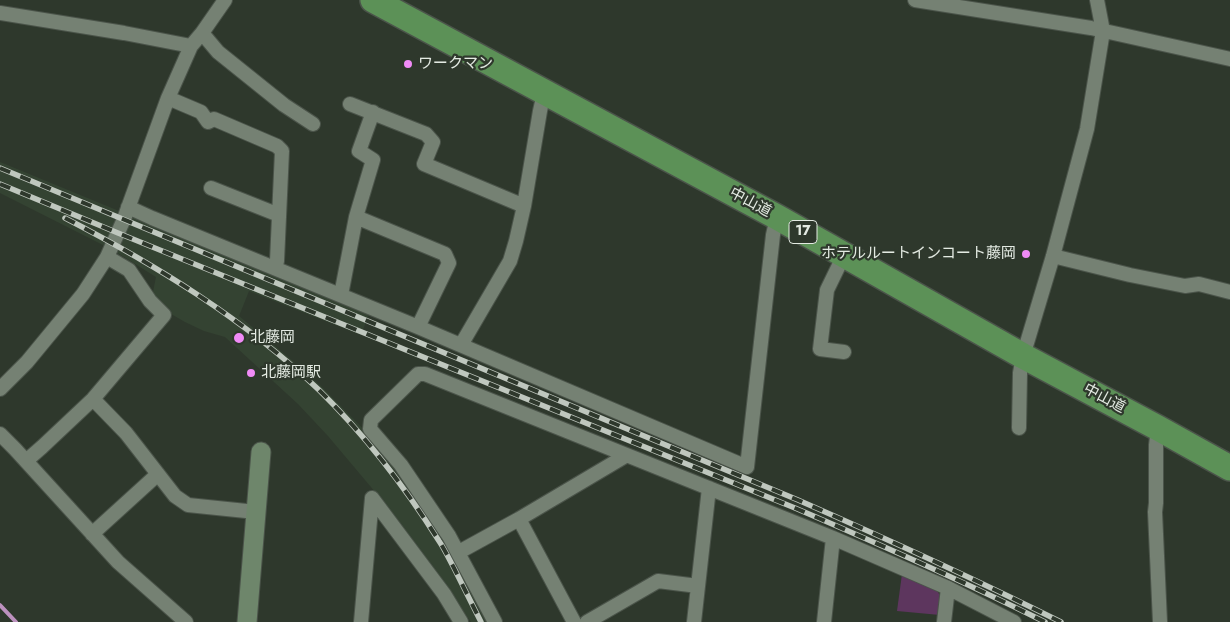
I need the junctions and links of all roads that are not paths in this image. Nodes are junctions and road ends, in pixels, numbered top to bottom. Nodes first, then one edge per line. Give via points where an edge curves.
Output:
1 (226, 0) edge
2 (373, 0) edge
3 (915, 0) edge
4 (1097, 0) edge
5 (0, 13) edge
6 (1103, 31) junction
7 (202, 33) junction
8 (191, 46) junction
9 (1230, 59) edge
10 (544, 92) junction
11 (168, 98) junction
12 (350, 104) dead end
13 (373, 112) junction
14 (313, 124) dead end
15 (211, 188) dead end
16 (524, 206) junction
17 (128, 207) junction
18 (279, 215) junction
19 (356, 217) junction
20 (777, 217) junction
21 (844, 255) junction
22 (1053, 256) junction
23 (107, 257) junction
24 (275, 268) junction
25 (1230, 292) edge
26 (341, 295) junction
27 (418, 327) junction
28 (461, 345) junction
29 (844, 352) dead end
30 (1023, 356) junction
31 (0, 389) edge
32 (93, 398) junction
33 (1020, 428) dead end
34 (1158, 428) junction
35 (0, 434) edge
36 (261, 452) dead end
37 (627, 455) junction
38 (26, 461) junction
39 (1230, 468) edge
40 (158, 474) junction
41 (708, 488) junction
42 (256, 512) junction
43 (519, 519) junction
44 (92, 534) junction
45 (833, 538) junction
46 (459, 552) junction
47 (698, 586) junction
48 (948, 588) junction
49 (186, 622) edge
50 (246, 622) edge
51 (361, 622) edge
52 (461, 622) edge
53 (495, 622) edge
54 (574, 622) edge
55 (587, 622) edge
56 (694, 622) edge
57 (824, 622) edge
58 (944, 622) edge
59 (1014, 622) edge
60 (1160, 622) edge

1 - 7 street
2 - 10 highway, 中山道 / 17
3 - 6 street
4 - 6 street
5 - 8 street
6 - 9 street
6 - 22 street via 1087,129
7 - 8 street
7 - 14 street via 218,52
8 - 11 street
10 - 16 street
10 - 20 highway, 中山道 / 17
11 - 17 street
11 - 18 street via 201,112 208,122 214,119 282,151
12 - 13 street
13 - 16 street via 426,134 433,142 424,164
13 - 19 street via 358,151 374,160
15 - 18 street
16 - 28 street via 510,261
17 - 23 street
17 - 24 street
18 - 24 street
19 - 26 street
19 - 27 street via 445,254 449,263
20 - 21 highway, 中山道 / 17
20 - 28 street via 747,467
21 - 29 street via 827,290 820,349
21 - 30 highway, 中山道 / 17
22 - 25 street via 1130,275 1186,286 1199,284
22 - 30 street
23 - 31 street via 83,294 27,362
23 - 32 street via 129,270 164,315
24 - 26 street
26 - 27 street
27 - 28 street
30 - 33 street
30 - 34 highway, 中山道 / 17
32 - 38 street
32 - 40 street
34 - 39 highway, 中山道 / 17
34 - 60 street via 1155,512
35 - 38 street
36 - 42 street
37 - 41 street
37 - 43 street
37 - 46 street via 425,374 418,374 371,420 370,428 401,465
38 - 44 street
40 - 42 street via 174,496 188,506
40 - 44 street
41 - 45 street
41 - 47 street
42 - 50 street
43 - 46 street
43 - 54 street
44 - 49 street via 118,562
45 - 48 street
45 - 57 street
46 - 53 street
47 - 55 street via 658,581
47 - 56 street
48 - 58 street
48 - 59 street
51 - 52 street via 372,498 444,594

